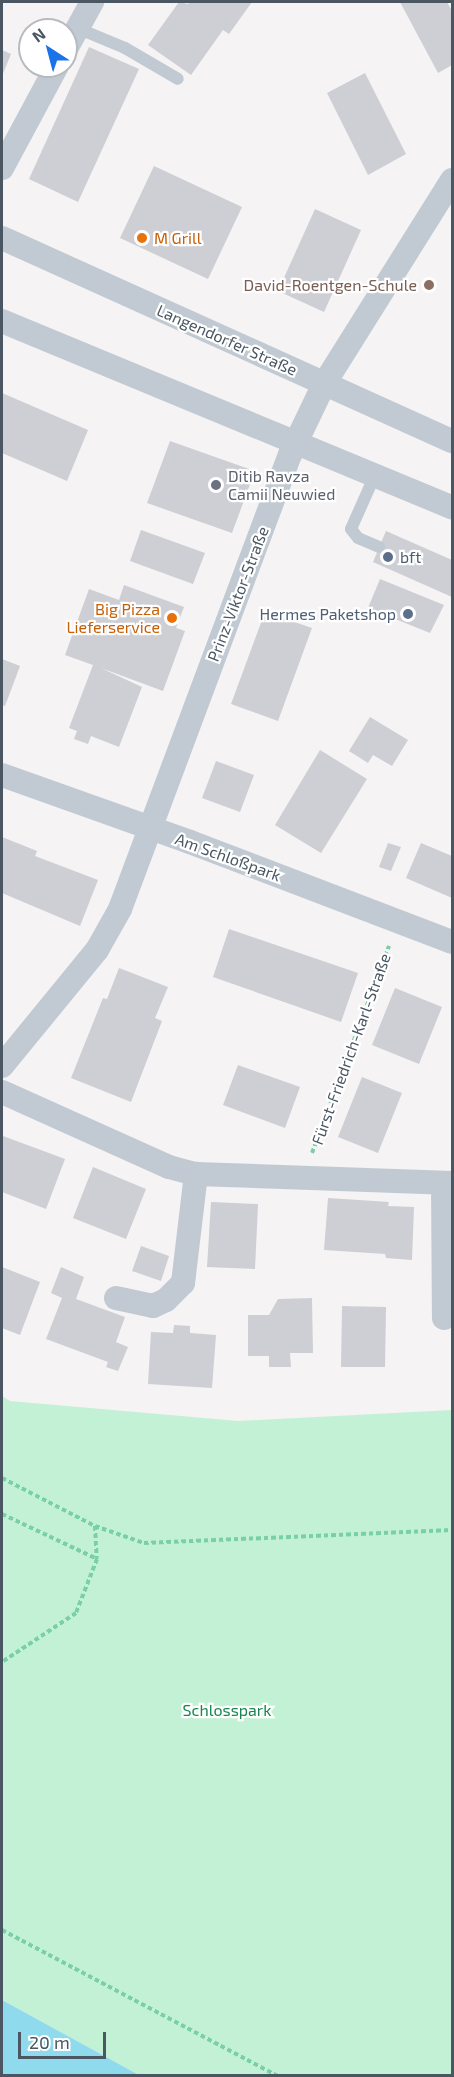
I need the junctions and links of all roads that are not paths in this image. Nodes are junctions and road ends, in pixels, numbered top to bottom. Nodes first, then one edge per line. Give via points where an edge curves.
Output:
1 (92, 2) edge
2 (78, 27) edge
3 (78, 39) edge
4 (51, 78) edge
5 (178, 79) dead end
6 (2, 168) edge
7 (453, 180) edge
8 (2, 238) edge
9 (2, 321) edge
10 (324, 384) junction
11 (296, 441) junction
12 (453, 441) edge
13 (375, 475) junction
14 (453, 507) edge
15 (379, 547) dead end
16 (2, 775) edge
17 (149, 829) junction
18 (453, 942) edge
19 (2, 1066) edge
20 (2, 1092) edge
21 (196, 1174) junction
22 (448, 1183) edge
23 (116, 1298) dead end
24 (444, 1318) dead end

1 - 2 street
3 - 5 lane via 125,48
4 - 6 street
7 - 10 street, Prinz-Viktor-Straße
8 - 10 street, Langendorfer Straße
9 - 11 street
10 - 11 street, Prinz-Viktor-Straße
10 - 12 street, Langendorfer Straße
11 - 13 street
11 - 17 street, Prinz-Viktor-Straße
13 - 14 street
13 - 15 lane via 351,529 358,538
16 - 17 street, Am Schloßpark
17 - 18 street, Am Schloßpark
17 - 19 street, Prinz-Viktor-Straße via 120,909 96,950
20 - 21 street via 169,1167
21 - 22 street
21 - 23 street via 183,1284 153,1306
22 - 24 street

